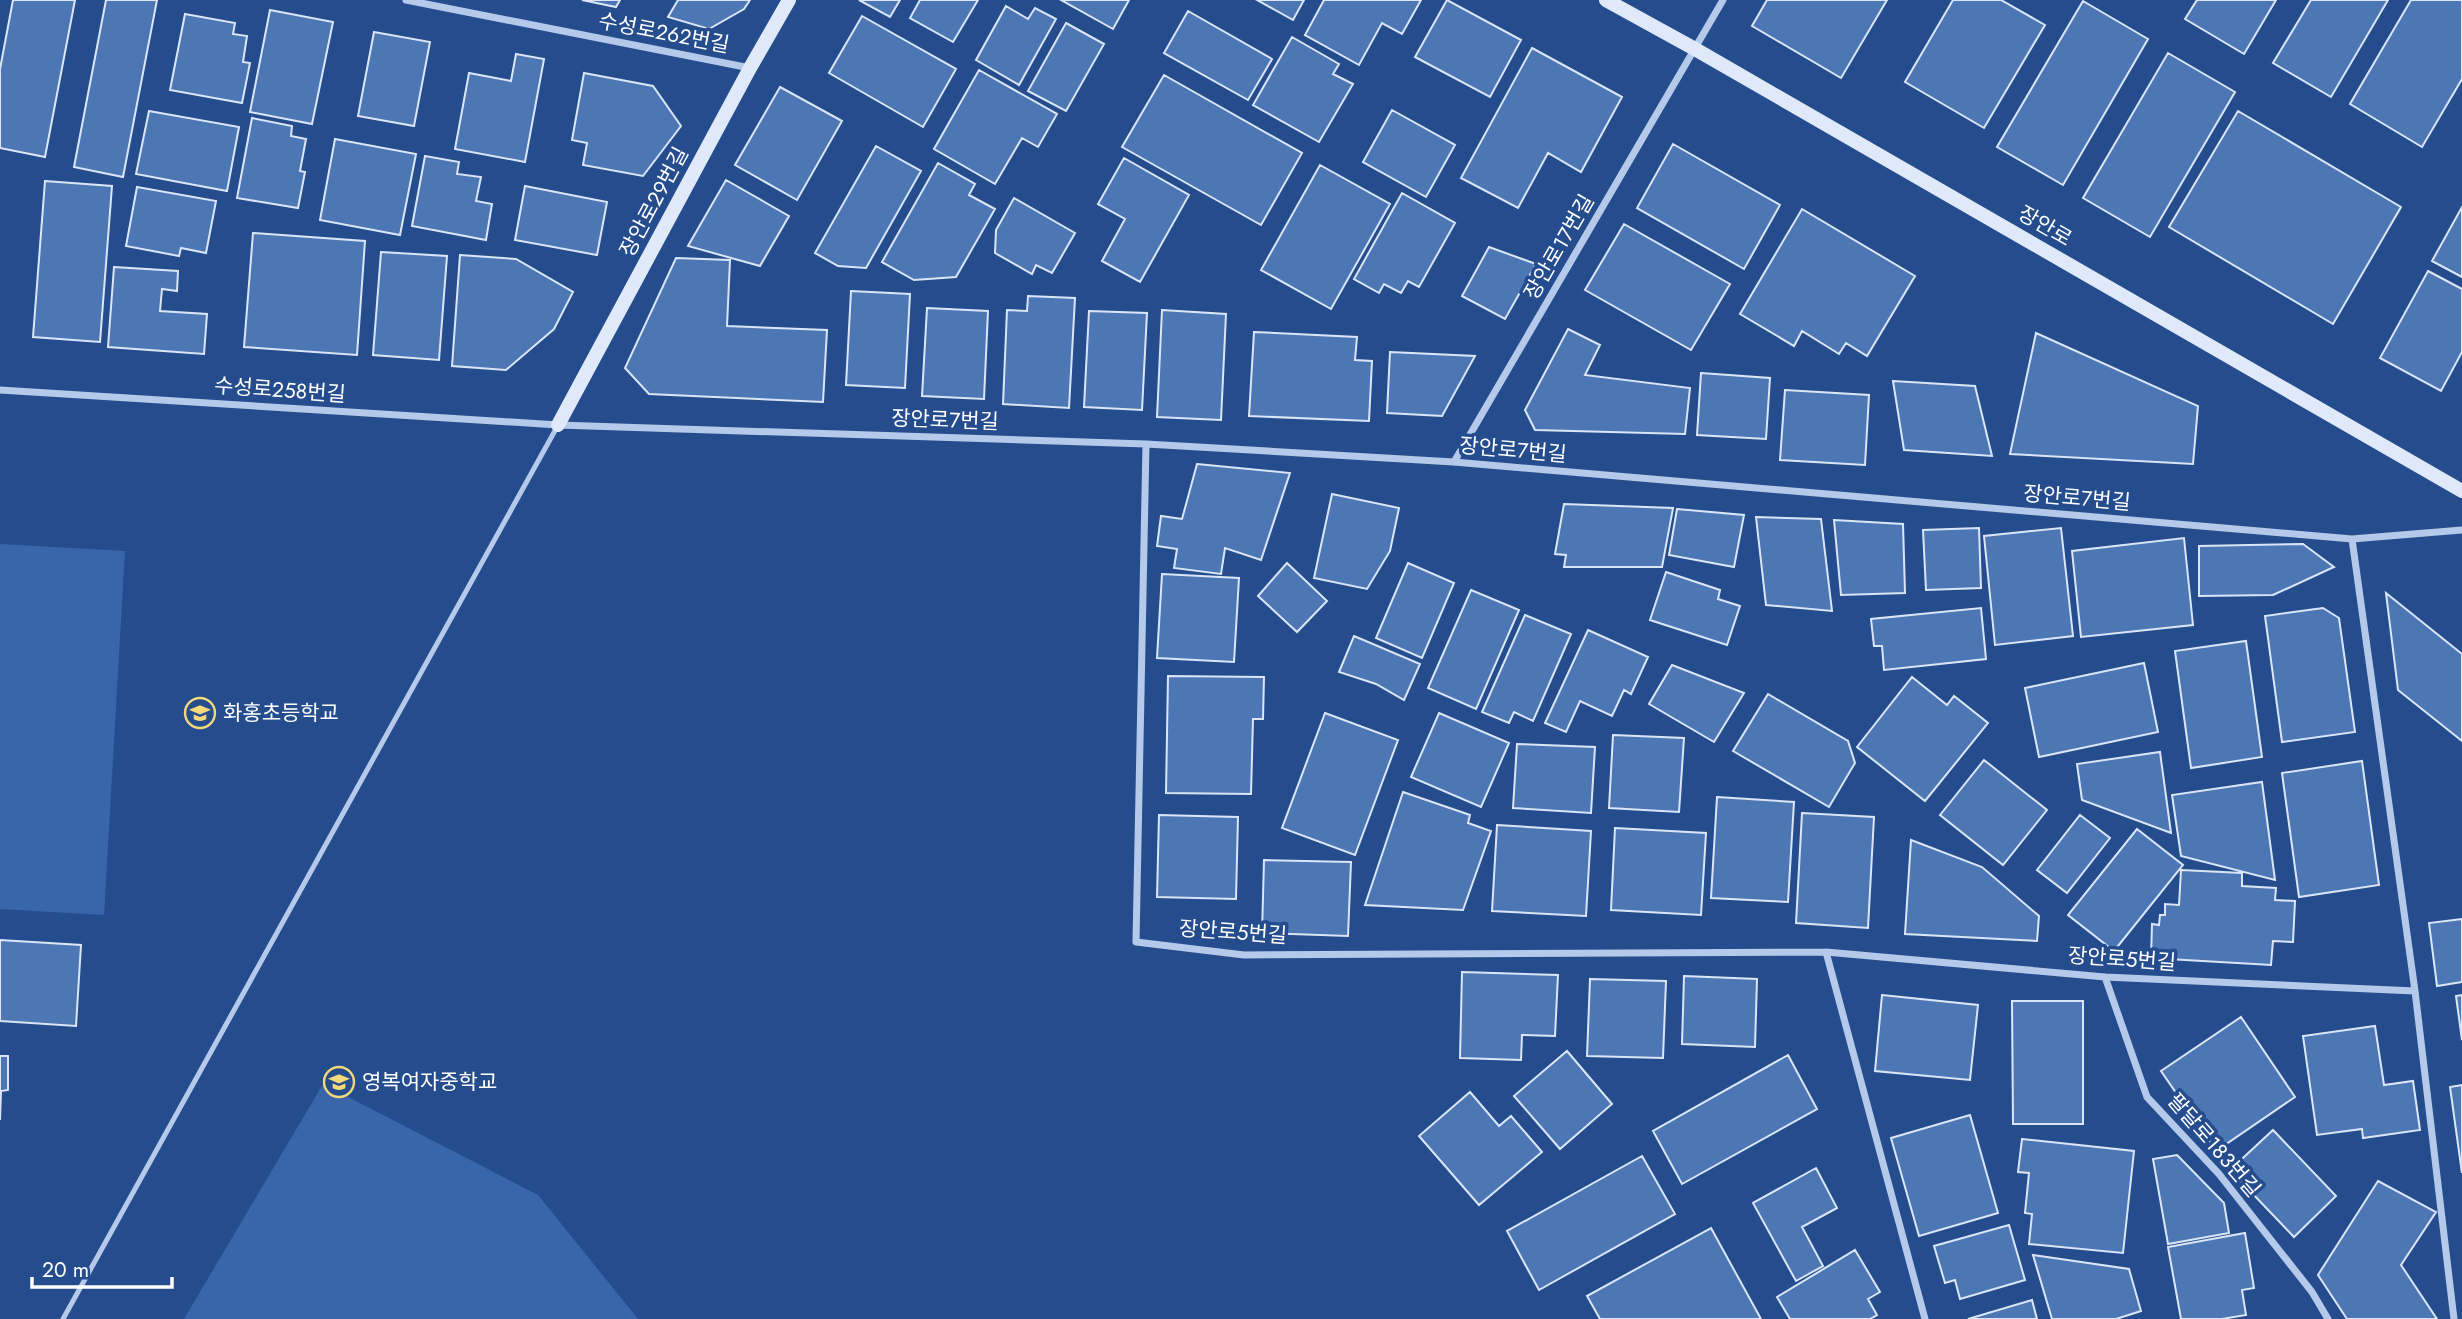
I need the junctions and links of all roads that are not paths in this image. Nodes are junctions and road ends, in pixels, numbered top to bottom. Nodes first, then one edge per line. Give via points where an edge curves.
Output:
1 (406, 0) edge
2 (453, 0) edge
3 (789, 0) edge
4 (1606, 0) edge
5 (1723, 0) edge
6 (449, 8) junction
7 (1695, 49) junction
8 (750, 68) junction
9 (0, 390) edge
10 (558, 425) junction
11 (1146, 444) junction
12 (1454, 462) junction
13 (2462, 491) edge
14 (2462, 530) edge
15 (2352, 539) junction
16 (1826, 952) junction
17 (2105, 977) junction
18 (2415, 991) junction
19 (63, 1319) edge
20 (1925, 1319) edge
21 (2328, 1319) edge
22 (2454, 1319) edge

1 - 6 street, 수성로262번길
2 - 6 street
3 - 8 main road, 장안로29번길
4 - 7 main road, 장안로
5 - 7 street, 장안로17번길
6 - 8 street, 수성로262번길
7 - 12 street, 장안로17번길
7 - 13 main road, 장안로
8 - 10 main road, 장안로29번길
9 - 10 street, 수성로258번길
10 - 11 street, 장안로7번길
10 - 19 lane
11 - 12 street, 장안로7번길
11 - 16 street, 장안로5번길 via 1136,942 1244,955
12 - 15 street, 장안로7번길
14 - 15 street, 장안로7번길
15 - 18 street
16 - 17 street, 장안로5번길
16 - 20 street
17 - 18 street, 장안로5번길
17 - 21 street, 팔달로183번길 via 2147,1097 2219,1174
18 - 22 street

